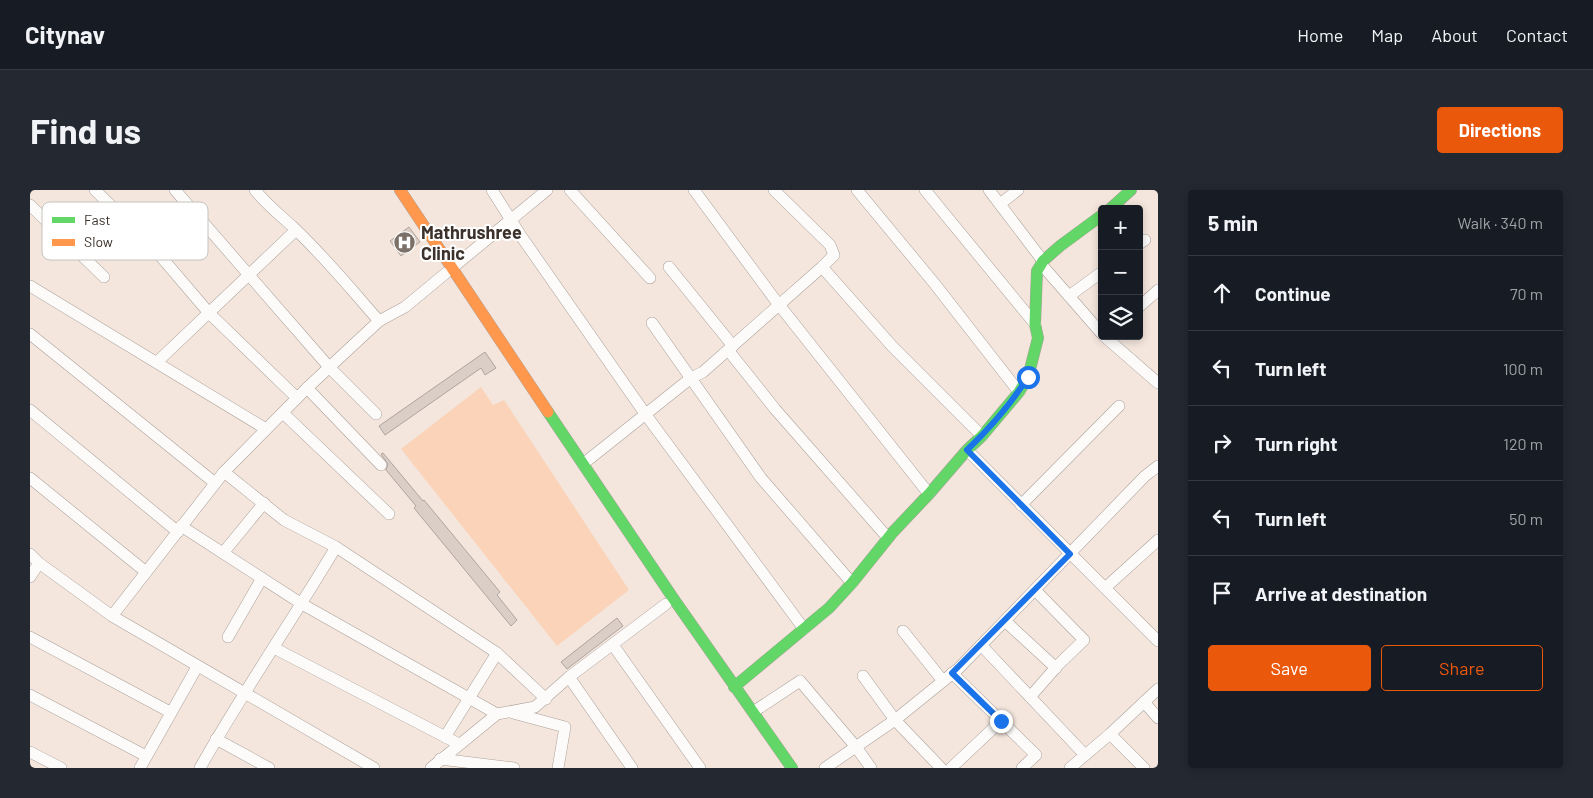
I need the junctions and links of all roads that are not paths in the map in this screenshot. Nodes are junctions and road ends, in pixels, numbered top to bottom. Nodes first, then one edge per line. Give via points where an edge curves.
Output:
1 (95, 190) edge
2 (175, 190) edge
3 (255, 190) edge
4 (390, 190) edge
5 (400, 190) edge
6 (492, 190) edge
7 (547, 190) edge
8 (570, 190) edge
9 (694, 190) edge
10 (774, 190) edge
11 (857, 190) edge
12 (925, 190) edge
13 (989, 190) edge
14 (1018, 190) edge
15 (1131, 190) edge
16 (107, 202) edge
17 (185, 202) edge
18 (1000, 204) junction
19 (30, 205) edge
20 (1114, 205) edge
21 (42, 217) edge
22 (1098, 218) edge
23 (512, 219) junction
24 (208, 228) edge
25 (296, 230) junction
26 (87, 260) edge
27 (164, 260) edge
28 (1042, 263) junction
29 (669, 267) dead end
30 (822, 268) junction
31 (449, 270) junction
32 (249, 275) junction
33 (1098, 275) edge
34 (104, 277) dead end
35 (650, 278) dead end
36 (30, 286) edge
37 (1158, 290) edge
38 (1069, 296) junction
39 (1143, 303) edge
40 (779, 305) junction
41 (209, 313) junction
42 (379, 321) junction
43 (652, 323) dead end
44 (1035, 324) junction
45 (1098, 329) edge
46 (30, 334) edge
47 (1109, 340) edge
48 (730, 348) junction
49 (157, 362) junction
50 (1158, 365) edge
51 (329, 367) junction
52 (1149, 374) junction
53 (691, 378) junction
54 (1158, 383) edge
55 (307, 388) junction
56 (1018, 392) junction
57 (297, 398) junction
58 (1119, 406) dead end
59 (30, 410) edge
60 (283, 412) junction
61 (376, 414) dead end
62 (646, 415) junction
63 (266, 429) junction
64 (982, 436) junction
65 (967, 450) junction
66 (583, 464) junction
67 (380, 465) dead end
68 (1158, 466) edge
69 (224, 472) junction
70 (30, 478) edge
71 (215, 483) junction
72 (929, 494) junction
73 (264, 503) junction
74 (1022, 505) junction
75 (389, 514) dead end
76 (180, 529) junction
77 (888, 538) junction
78 (1158, 540) edge
79 (336, 547) junction
80 (223, 553) junction
81 (30, 554) edge
82 (1070, 554) junction
83 (39, 563) junction
84 (146, 572) junction
85 (30, 577) edge
86 (262, 578) junction
87 (852, 583) junction
88 (1106, 588) junction
89 (1035, 590) junction
90 (302, 604) junction
91 (666, 604) junction
92 (112, 616) junction
93 (1005, 620) junction
94 (804, 629) junction
95 (903, 631) dead end
96 (30, 637) edge
97 (228, 637) dead end
98 (1158, 641) edge
99 (613, 645) junction
100 (981, 645) junction
101 (274, 648) junction
102 (498, 653) junction
103 (197, 667) junction
104 (1056, 668) junction
105 (952, 673) junction
106 (863, 676) dead end
107 (568, 677) junction
108 (942, 681) junction
109 (734, 687) junction
110 (1158, 689) edge
111 (244, 693) junction
112 (30, 695) edge
113 (1030, 697) junction
114 (468, 698) junction
115 (546, 699) junction
116 (1144, 702) junction
117 (170, 712) junction
118 (509, 712) junction
119 (753, 712) junction
120 (497, 714) junction
121 (1158, 718) edge
122 (896, 720) junction
123 (1001, 721) junction
124 (1110, 734) junction
125 (445, 737) junction
126 (216, 739) junction
127 (459, 744) junction
128 (856, 747) junction
129 (30, 752) edge
130 (1085, 755) junction
131 (146, 756) junction
132 (440, 759) junction
133 (61, 768) edge
134 (140, 768) edge
135 (200, 768) edge
136 (269, 768) edge
137 (374, 768) edge
138 (430, 768) edge
139 (514, 768) edge
140 (558, 768) edge
141 (632, 768) edge
142 (700, 768) edge
143 (780, 768) edge
144 (792, 768) edge
145 (825, 768) edge
146 (870, 768) edge
147 (941, 768) edge
148 (951, 768) edge
149 (1022, 768) edge
150 (1070, 768) edge
151 (1144, 768) edge

1 - 16 street
2 - 17 street
3 - 25 street
4 - 31 main road
5 - 31 main road
6 - 23 street
7 - 23 street
8 - 35 street
9 - 40 street
10 - 30 street via 830,244 834,255
11 - 56 street
12 - 44 street
13 - 18 street
14 - 18 street
15 - 20 main road
18 - 28 street
19 - 21 street
22 - 28 main road
23 - 31 street
23 - 62 street
24 - 32 street
25 - 32 street
25 - 42 street
26 - 34 street
27 - 41 street
28 - 38 street
28 - 44 main road via 1037,271
29 - 48 street
30 - 40 street
30 - 64 street via 892,346
31 - 42 street via 405,307
31 - 66 main road
31 - 91 main road
32 - 41 street
32 - 51 street
33 - 38 street
36 - 49 street
37 - 39 street
38 - 45 street
40 - 48 street
40 - 72 street
41 - 49 street
41 - 57 street
42 - 51 street
43 - 53 street
44 - 56 main road via 1038,338 1028,377
46 - 71 street
47 - 52 street
48 - 53 street via 703,372
48 - 77 street via 775,409
49 - 63 street
50 - 52 street
51 - 55 street
51 - 61 street
52 - 54 street
53 - 62 street
53 - 87 street via 761,478
55 - 57 street
55 - 67 street
56 - 64 main road
57 - 60 street
58 - 74 street
59 - 76 street
60 - 63 street
60 - 75 street
62 - 66 street
62 - 94 street
63 - 69 street
64 - 65 main road
65 - 72 main road
65 - 74 street
66 - 109 main road
68 - 82 street
69 - 71 street
69 - 73 street
70 - 84 street
71 - 76 street
72 - 77 main road
73 - 79 street via 284,520
73 - 80 street
74 - 82 street
76 - 80 street
76 - 84 street
77 - 87 main road
78 - 88 street
79 - 90 street
79 - 102 street
80 - 86 street
81 - 83 street
82 - 88 street
82 - 89 street
83 - 85 street
83 - 92 street
84 - 92 street
86 - 90 street
86 - 97 street
87 - 94 main road
88 - 98 street
89 - 93 street
89 - 104 street via 1084,640
90 - 101 street
90 - 114 street
91 - 99 street
91 - 143 main road
92 - 103 street
93 - 100 street
93 - 104 street
94 - 109 main road
95 - 108 street
96 - 117 street
99 - 107 street
99 - 142 street
100 - 105 street
100 - 113 street
101 - 111 street
101 - 125 street
102 - 114 street
102 - 115 street
103 - 111 street
103 - 117 street
104 - 113 street
105 - 108 street
105 - 123 street
106 - 122 street
107 - 115 street
107 - 141 street
108 - 122 street
109 - 119 main road
110 - 116 street
111 - 126 street
111 - 137 street
112 - 131 street
113 - 130 street
114 - 120 street
114 - 125 street
115 - 118 street via 535,707
116 - 121 street
116 - 124 street
117 - 131 street
118 - 120 street
118 - 140 street via 565,727
119 - 128 street via 800,681
119 - 144 main road
120 - 127 street
122 - 128 street
122 - 147 street
123 - 148 street
123 - 149 street via 1036,755
124 - 130 street
124 - 151 street
125 - 127 street
126 - 135 street
126 - 136 street
127 - 132 street
128 - 145 street
128 - 146 street
129 - 133 street
130 - 150 street
131 - 134 street
132 - 138 street
132 - 139 street

